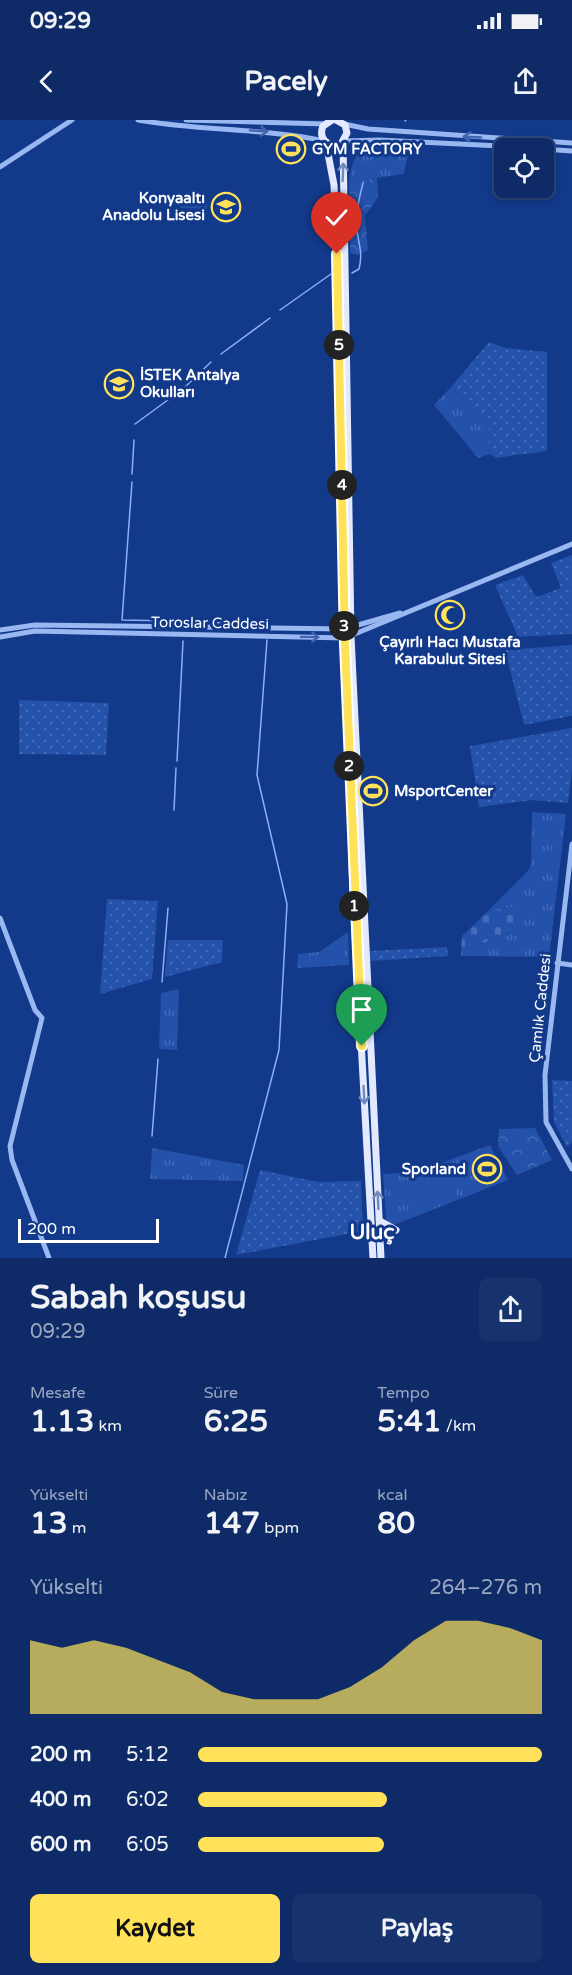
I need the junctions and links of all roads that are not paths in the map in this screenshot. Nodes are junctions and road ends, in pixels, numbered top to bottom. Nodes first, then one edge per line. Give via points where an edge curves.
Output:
1 (72, 120) edge
2 (132, 120) edge
3 (138, 120) edge
4 (146, 120) edge
5 (186, 120) edge
6 (334, 122) edge
7 (325, 142) junction
8 (343, 142) junction
9 (572, 143) edge
10 (494, 146) edge
11 (554, 150) edge
12 (572, 151) edge
13 (0, 167) edge
14 (572, 544) edge
15 (35, 628) junction
16 (0, 630) edge
17 (272, 630) junction
18 (348, 633) junction
19 (0, 637) edge
20 (272, 637) junction
21 (572, 844) edge
22 (0, 918) edge
23 (557, 963) junction
24 (572, 965) edge
25 (572, 1169) edge
26 (380, 1221) junction
27 (396, 1230) dead end
28 (49, 1258) edge
29 (373, 1258) edge
30 (381, 1258) edge

1 - 13 street
2 - 3 street
3 - 4 street
3 -> 7 street via 282,133
5 - 6 street
6 - 7 main road via 321,134
6 - 8 main road via 347,134
9 -> 6 street via 368,129
7 - 8 main road via 332,146
7 - 18 main road via 334,185
8 - 10 street via 379,140
18 -> 8 main road
11 - 12 street
14 - 18 street, Toroslar Caddesi
15 - 16 street, Toroslar Caddesi
15 - 17 street, Toroslar Caddesi
15 - 19 street, Toroslar Caddesi
15 - 20 street, Toroslar Caddesi
17 - 18 street, Toroslar Caddesi
17 - 20 street
20 -> 18 street, Toroslar Caddesi
26 -> 18 main road
18 -> 29 main road via 353,896
21 - 23 street, Çamlık Caddesi
22 - 28 street via 35,1010 42,1018 10,1146
23 - 24 street
23 - 25 street, Çamlık Caddesi via 545,1076 546,1122
26 - 27 main road
26 - 30 main road

